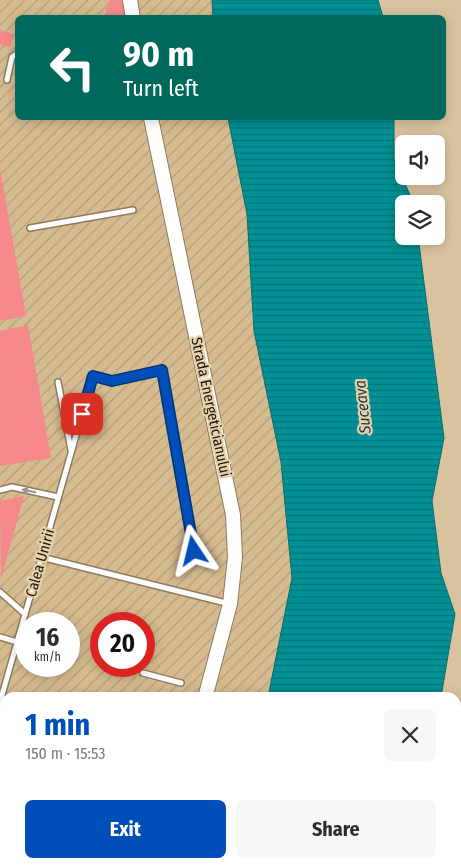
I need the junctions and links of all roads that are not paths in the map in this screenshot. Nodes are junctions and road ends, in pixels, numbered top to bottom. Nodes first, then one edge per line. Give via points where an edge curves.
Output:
1 (130, 0) edge
2 (132, 15) edge
3 (15, 55) edge
4 (7, 80) dead end
5 (152, 120) edge
6 (133, 210) dead end
7 (30, 228) dead end
8 (58, 382) dead end
9 (71, 453) junction
10 (0, 490) edge
11 (58, 497) junction
12 (194, 551) dead end
13 (41, 557) junction
14 (0, 592) edge
15 (230, 604) junction
16 (23, 612) edge
17 (26, 612) edge
18 (0, 637) edge
19 (15, 641) edge
20 (15, 649) edge
21 (155, 676) edge
22 (181, 683) dead end
23 (3, 692) edge
24 (207, 692) edge

1 - 2 street
3 - 4 lane
5 - 15 street, Strada Energeticianului via 229,489 235,536
6 - 7 lane
8 - 9 lane
9 - 11 lane, Calea Unirii
9 - 12 lane, Calea Unirii via 93,376 112,381 162,370
11 -> 10 lane via 12,487
11 - 13 lane, Calea Unirii
13 - 15 lane
13 - 17 lane, Calea Unirii
14 - 16 lane
15 - 24 street, Strada Energeticianului
18 - 19 lane
20 - 23 lane, Calea Unirii
21 - 22 lane

